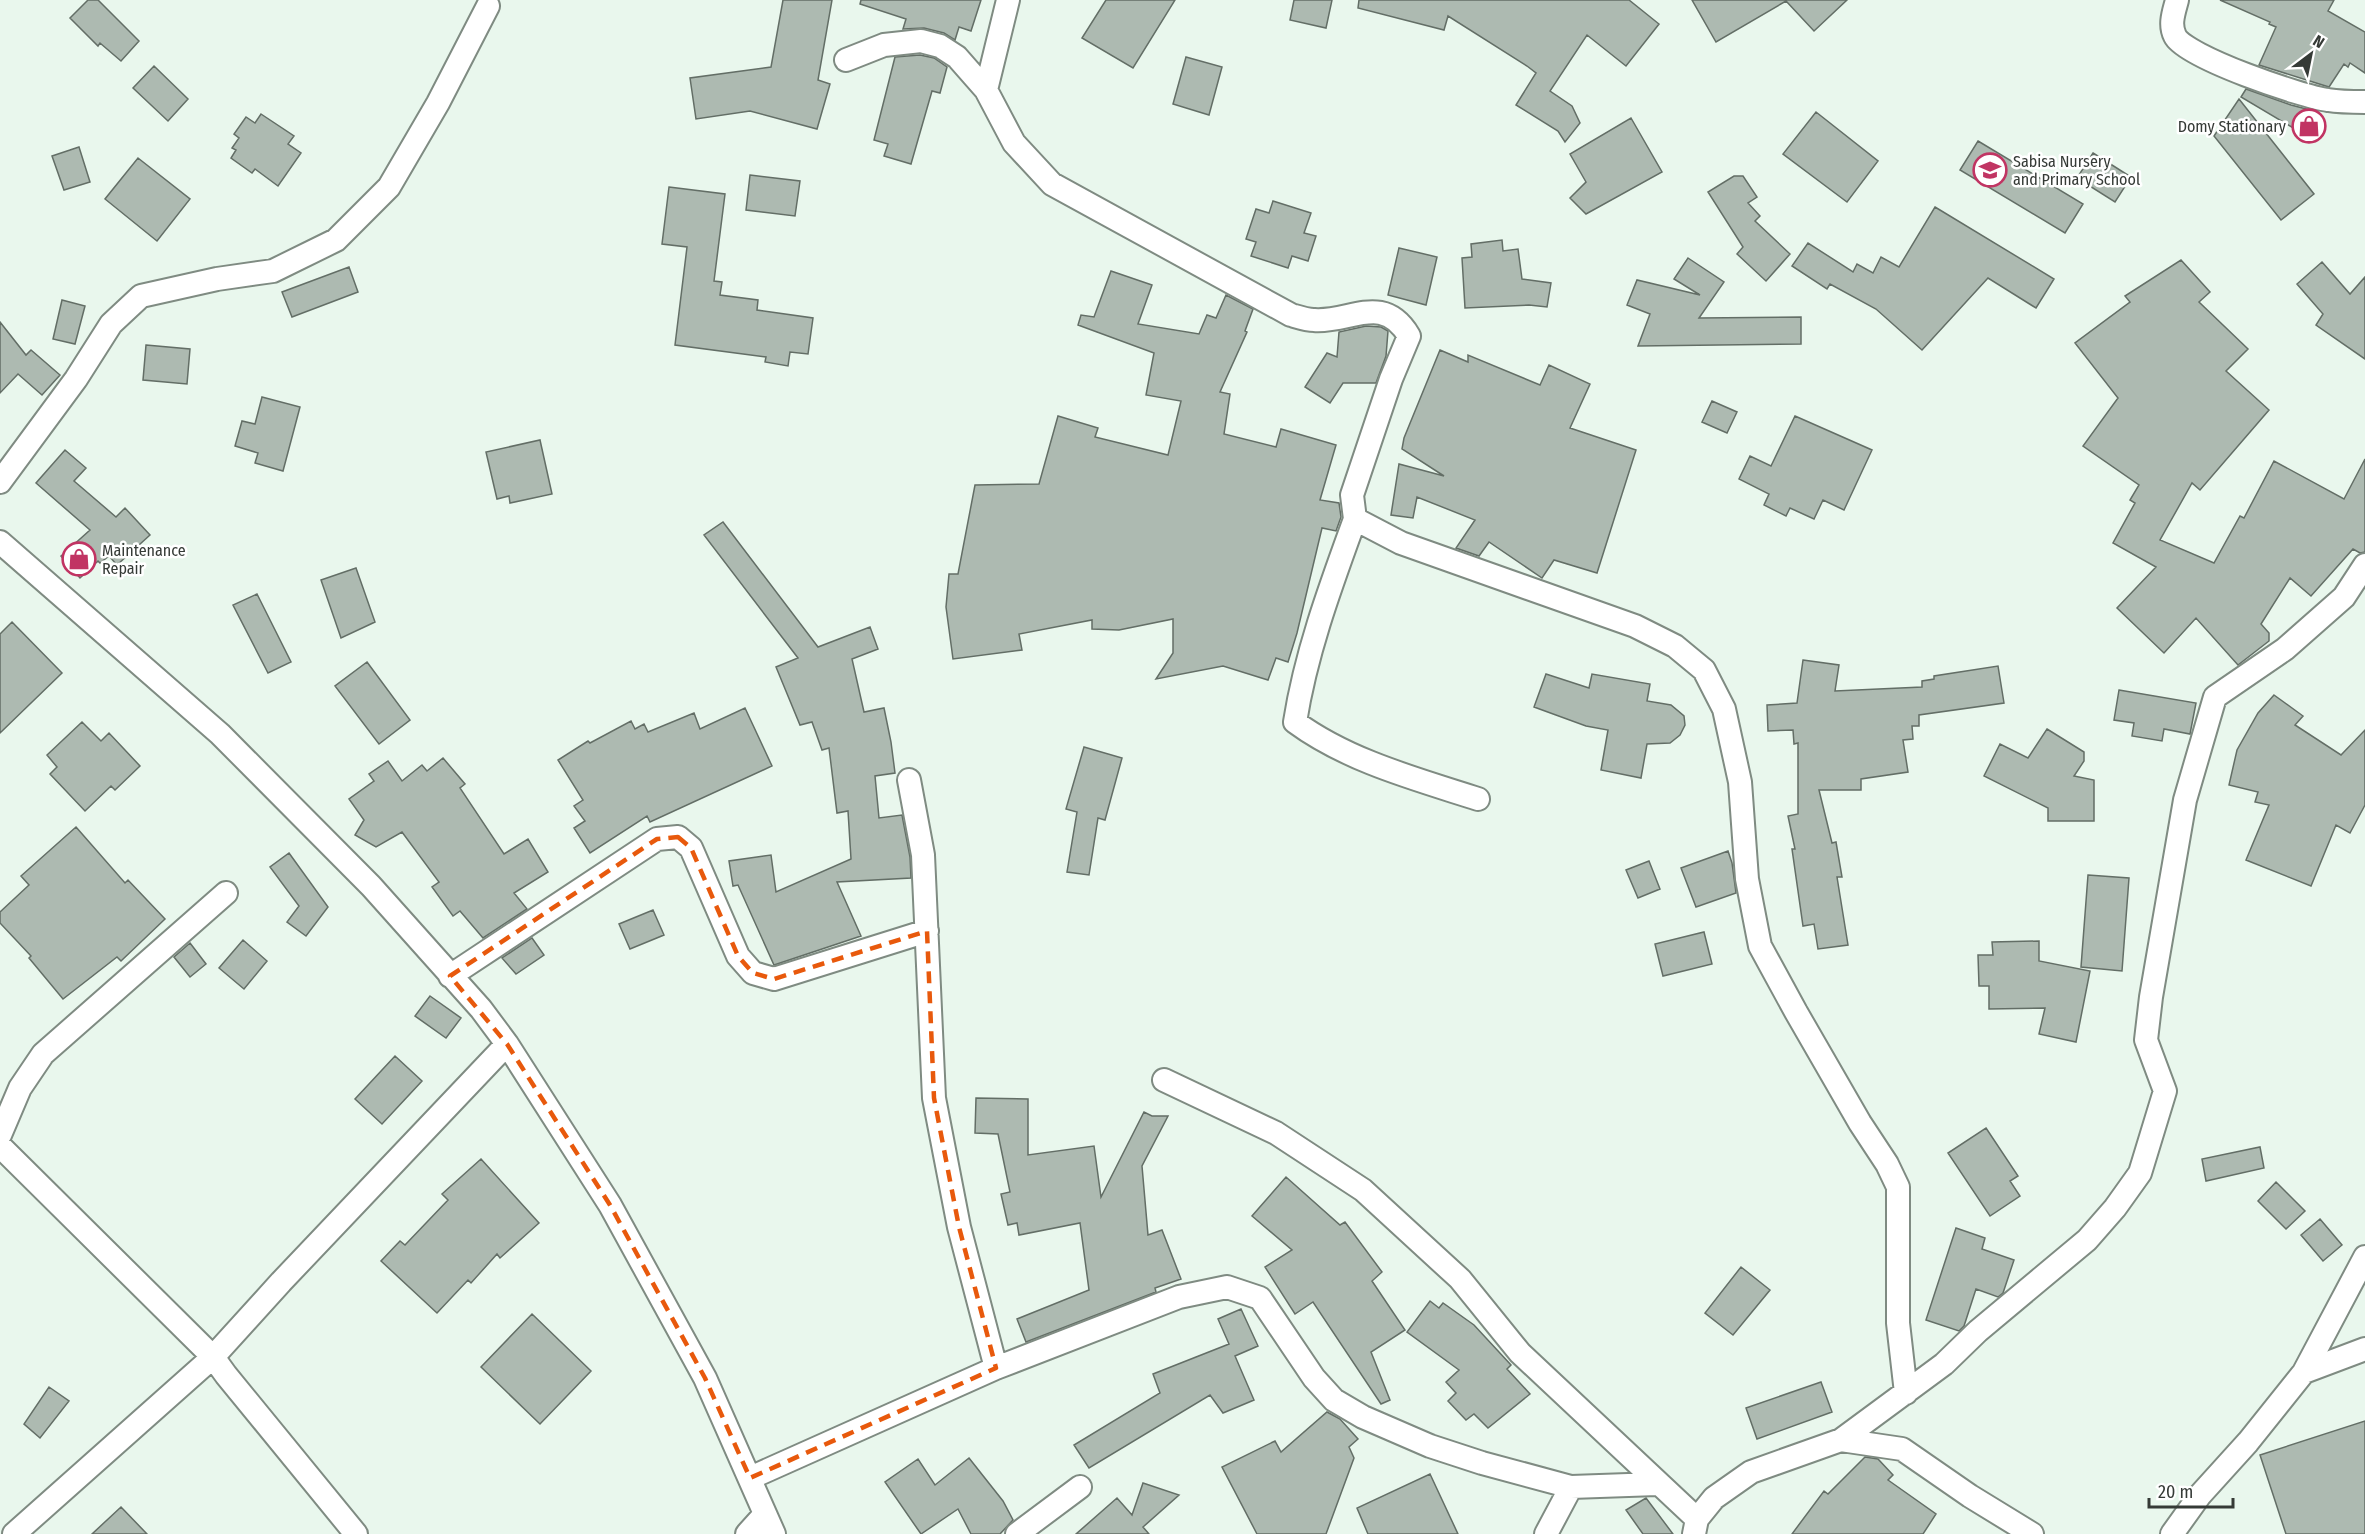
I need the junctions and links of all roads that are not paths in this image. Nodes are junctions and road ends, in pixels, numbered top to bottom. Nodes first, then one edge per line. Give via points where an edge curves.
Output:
1 (1008, 0) edge
2 (2177, 0) edge
3 (488, 6) dead end
4 (846, 60) dead end
5 (986, 90) junction
6 (2365, 102) edge
7 (0, 482) edge
8 (1355, 519) junction
9 (0, 542) edge
10 (2365, 565) edge
11 (909, 780) dead end
12 (1478, 799) dead end
13 (226, 893) dead end
14 (927, 931) junction
15 (450, 976) junction
16 (507, 1044) junction
17 (1164, 1080) dead end
18 (0, 1135) edge
19 (0, 1146) edge
20 (2365, 1257) edge
21 (2365, 1348) edge
22 (213, 1357) junction
23 (996, 1368) junction
24 (2304, 1372) junction
25 (1906, 1393) junction
26 (1841, 1440) junction
27 (750, 1478) junction
28 (1657, 1484) junction
29 (1080, 1487) dead end
30 (1571, 1487) junction
31 (769, 1524) edge
32 (1695, 1527) edge
33 (14, 1534) edge
34 (356, 1534) edge
35 (747, 1534) edge
36 (1017, 1534) edge
37 (1546, 1534) edge
38 (2032, 1534) edge
39 (2172, 1534) edge

1 - 5 street
2 - 6 street via 2172,22 2175,37 2193,52 2309,96
3 - 7 street via 389,188 336,240 273,272 217,279 141,296 111,324
4 - 5 street via 884,45 921,40 957,57
5 - 8 street via 1014,142 1052,184 1124,225 1291,315 1316,320 1361,312 1381,313 1401,322 1409,336 1352,495
8 - 12 street via 1301,684 1295,722 1354,755
8 - 25 street via 1401,543 1635,626 1676,646 1704,670 1724,709 1740,782 1747,879 1760,946 1898,1187 1898,1323
9 - 15 street via 220,734 371,886
10 - 25 street via 2344,597 2285,649 2215,697 2185,800 2151,997 2146,1040 2165,1091 2140,1173 2087,1240
11 - 14 street via 923,855
13 - 18 street via 43,1054 20,1088
14 - 15 street via 774,979 753,973 738,956 691,848 678,837 657,838
14 - 23 street via 934,1098 959,1227
15 - 16 street
16 - 22 street
16 - 27 street via 616,1215 705,1378
17 - 28 street via 1276,1133 1363,1190 1460,1279 1520,1353
19 - 22 street
20 - 24 street
21 - 24 street
22 - 33 street
22 - 34 street
23 - 27 street
23 - 30 street via 1179,1297 1227,1287 1260,1298 1314,1378 1335,1400 1430,1446
24 - 39 street
25 - 26 street
26 - 32 street via 1751,1472 1714,1498
26 - 38 street via 1902,1449
27 - 31 street
28 - 30 street
28 - 32 street
29 - 36 street
30 - 37 street
31 - 35 street

